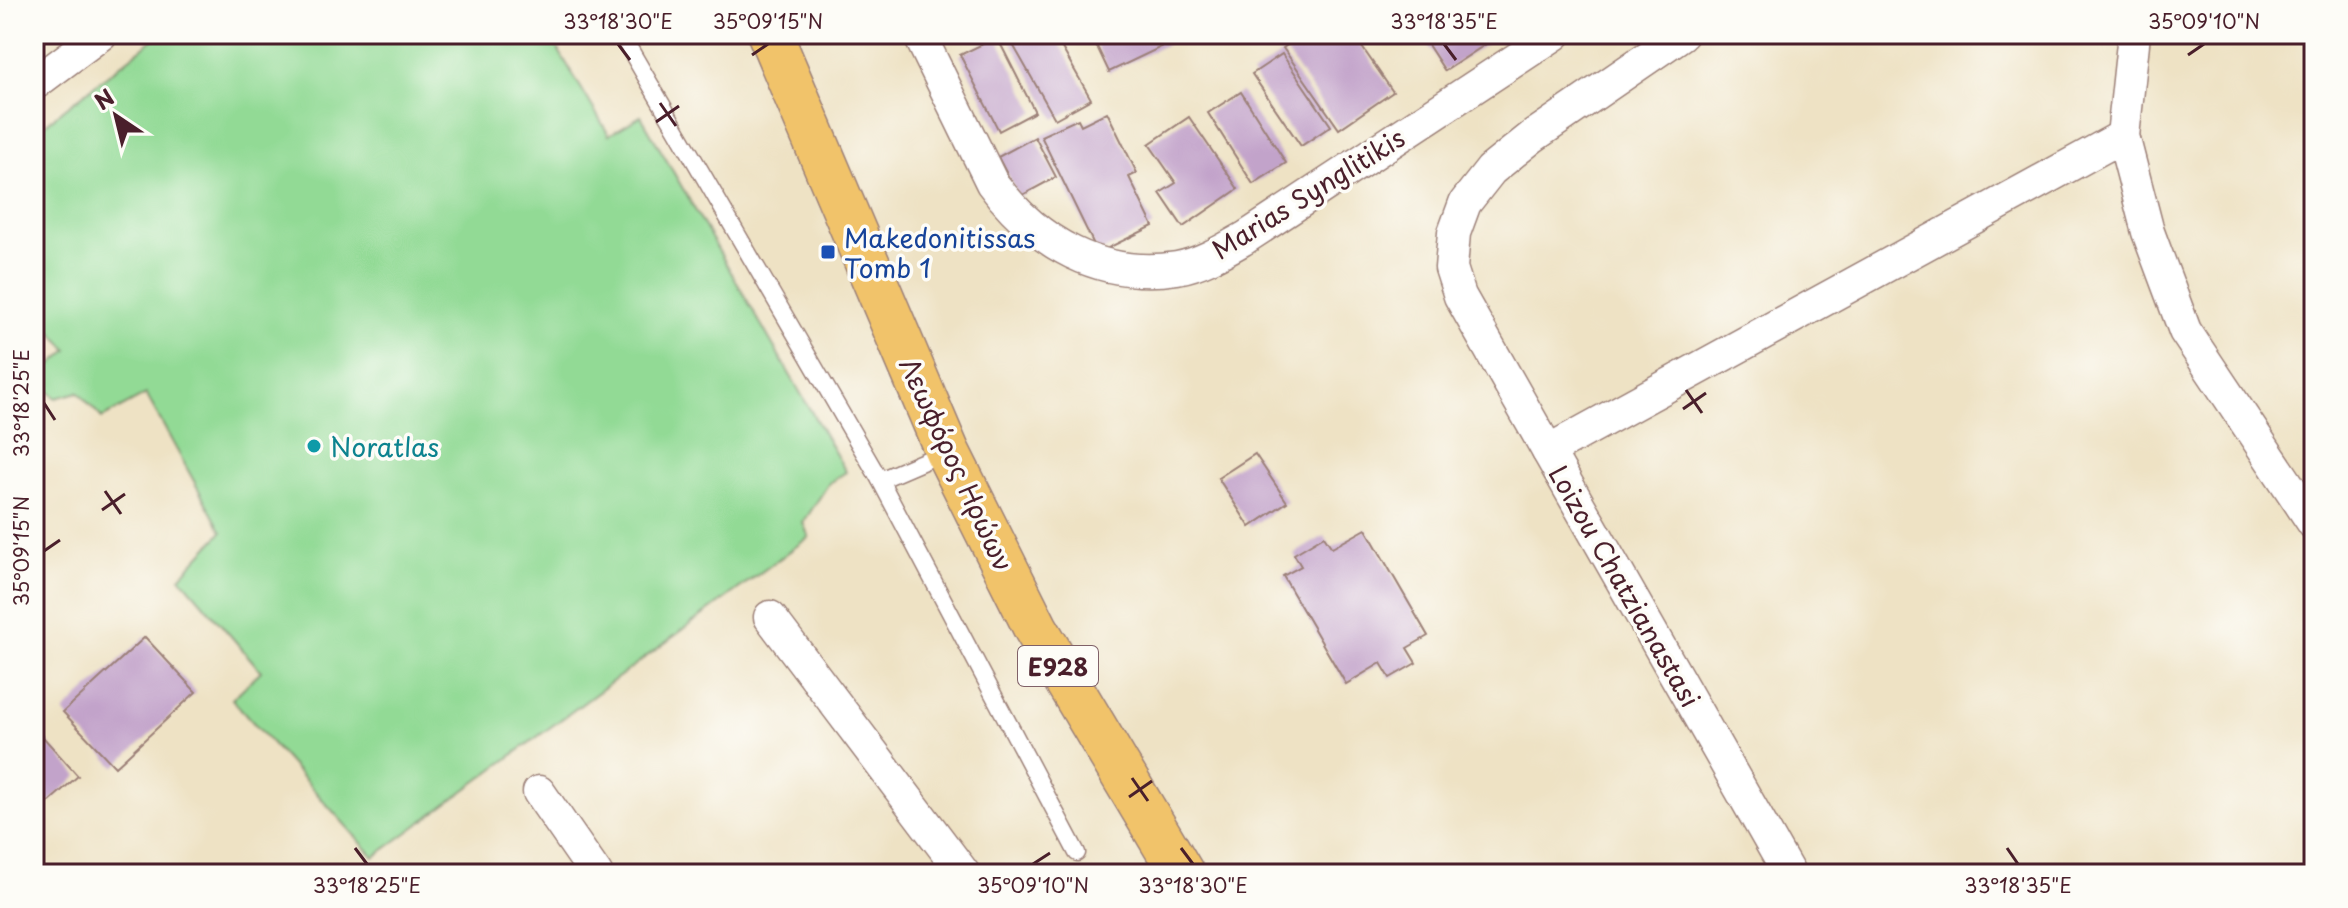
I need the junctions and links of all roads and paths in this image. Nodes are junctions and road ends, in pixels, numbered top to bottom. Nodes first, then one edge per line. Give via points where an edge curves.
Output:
1 (101, 34) edge
2 (621, 34) edge
3 (770, 34) edge
4 (919, 34) edge
5 (1555, 34) edge
6 (1682, 34) edge
7 (2134, 34) edge
8 (34, 84) edge
9 (2123, 136) junction
10 (947, 451) junction
11 (1548, 451) junction
12 (880, 480) junction
13 (2314, 524) edge
14 (770, 617) dead end
15 (539, 792) dead end
16 (1077, 853) dead end
17 (596, 874) edge
18 (964, 874) edge
19 (1182, 874) edge
20 (1789, 874) edge

1 - 8 street
2 - 12 lane
3 - 10 main road, Λεωφόρος Ηρώων / E928
4 - 5 street, Marias Synglitikis via 992,183 1008,205 1055,244 1131,271 1179,268 1216,255
6 - 11 street via 1491,170 1465,203 1454,233 1451,268 1460,296
7 - 9 street
9 - 11 street, Loizou Chatzianastasi
9 - 13 street via 2148,232 2185,331
10 - 12 lane
10 - 19 main road, Λεωφόρος Ηρώων / E928 via 1036,629
11 - 20 street, Loizou Chatzianastasi
12 - 16 lane
14 - 18 street
15 - 17 street

